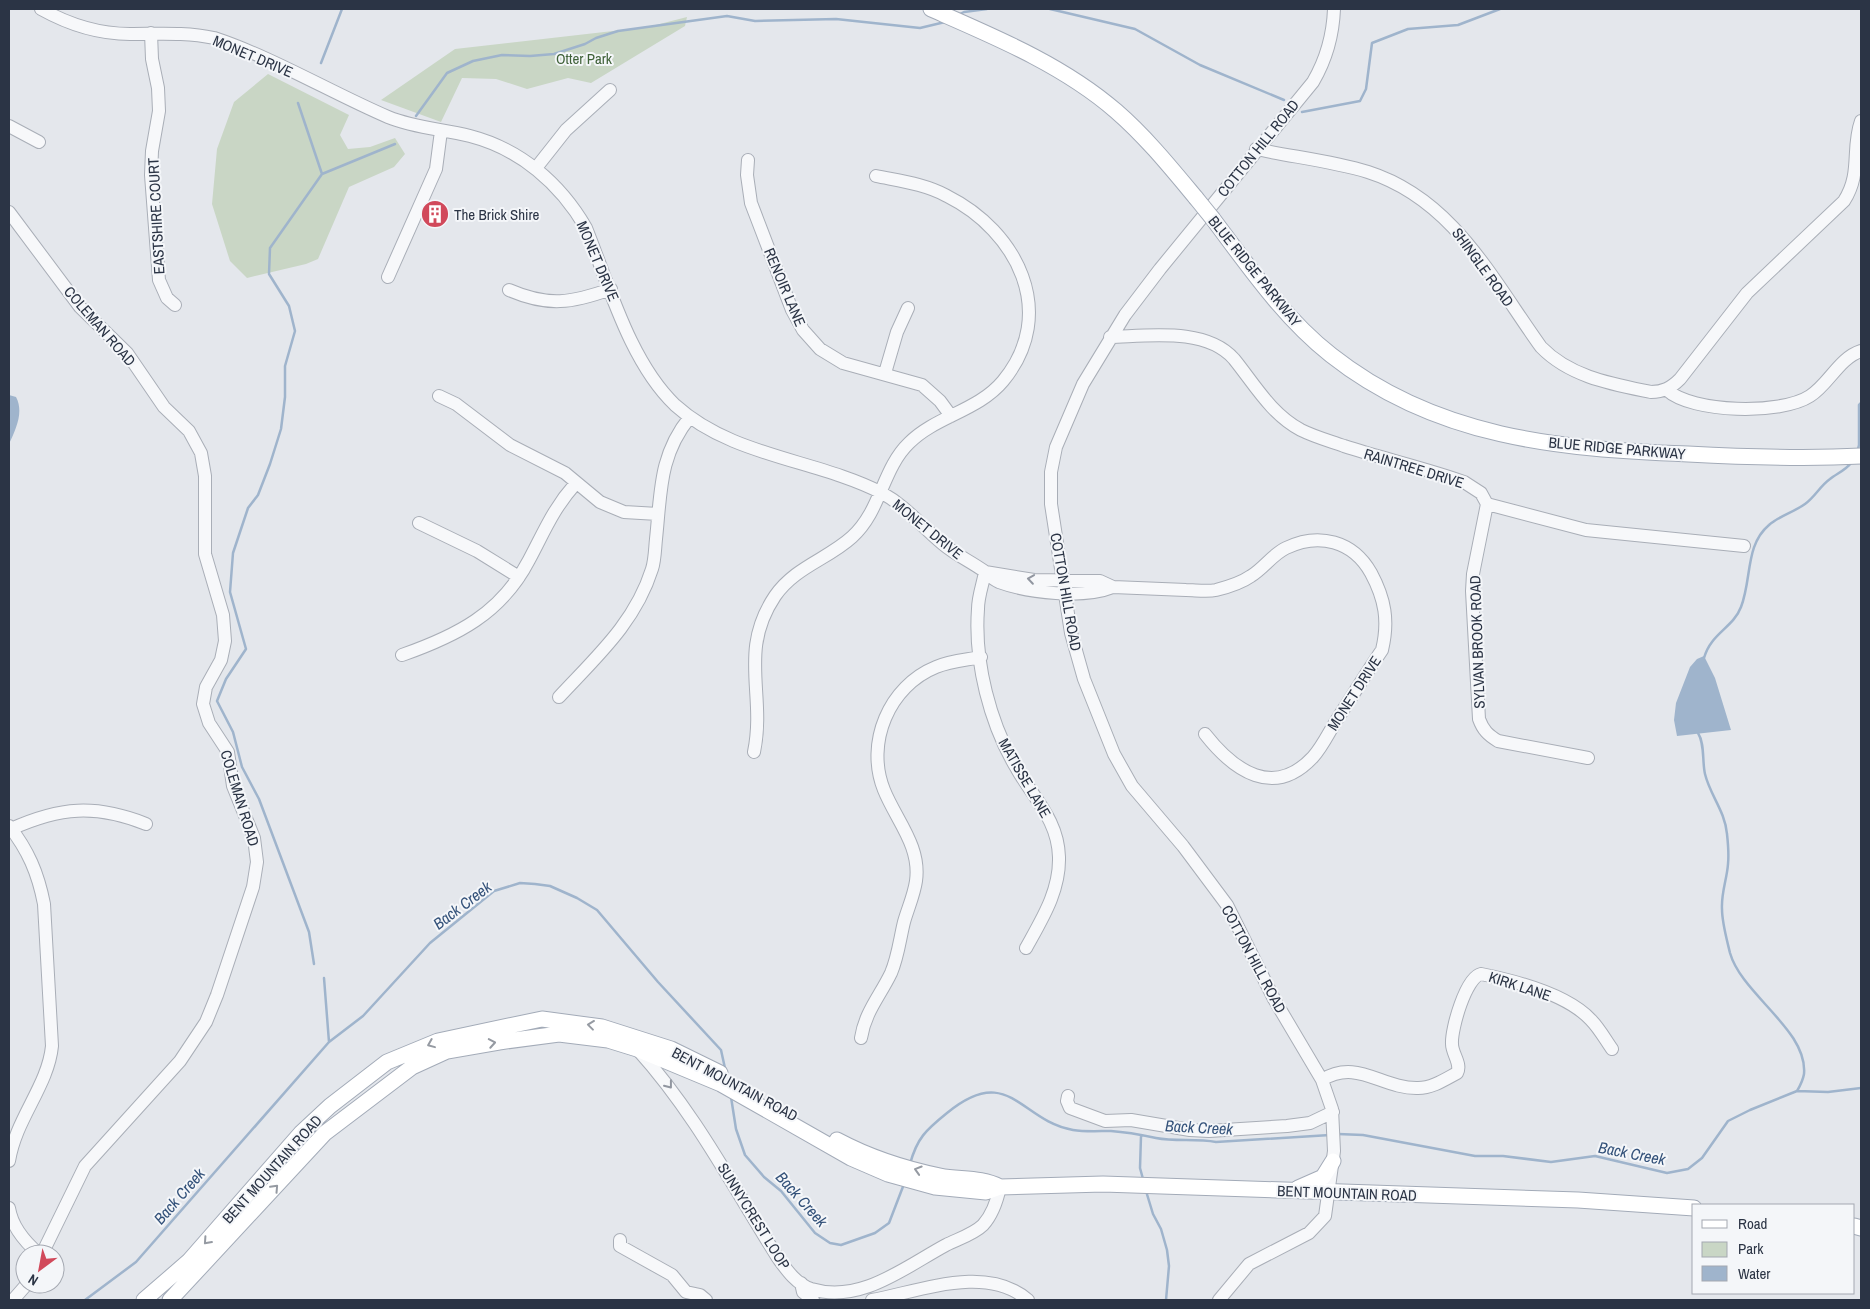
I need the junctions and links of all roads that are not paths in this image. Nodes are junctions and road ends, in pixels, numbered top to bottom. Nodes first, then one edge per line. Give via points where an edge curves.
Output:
1 (41, 9) edge
2 (931, 9) edge
3 (1334, 9) edge
4 (151, 33) junction
5 (610, 90) dead end
6 (1861, 121) edge
7 (9, 126) edge
8 (441, 131) junction
9 (40, 142) dead end
10 (1256, 149) junction
11 (748, 160) dead end
12 (536, 168) junction
13 (876, 176) dead end
14 (9, 212) edge
15 (388, 276) dead end
16 (610, 289) junction
17 (510, 290) dead end
18 (174, 305) dead end
19 (908, 308) dead end
20 (1110, 337) junction
21 (1861, 351) edge
22 (885, 374) junction
23 (1667, 390) junction
24 (439, 396) dead end
25 (951, 416) junction
26 (690, 417) junction
27 (1861, 456) edge
28 (576, 483) junction
29 (881, 493) junction
30 (1487, 504) junction
31 (658, 514) junction
32 (419, 523) dead end
33 (1744, 546) dead end
34 (985, 572) junction
35 (518, 577) junction
36 (1062, 579) junction
37 (1113, 587) junction
38 (1065, 594) junction
39 (402, 655) dead end
40 (980, 657) junction
41 (559, 696) dead end
42 (1205, 734) dead end
43 (754, 752) dead end
44 (1588, 758) dead end
45 (146, 824) dead end
46 (10, 827) edge
47 (1026, 948) dead end
48 (861, 1038) dead end
49 (637, 1049) junction
50 (1612, 1049) dead end
51 (672, 1056) junction
52 (1322, 1080) junction
53 (1068, 1096) dead end
54 (1333, 1112) junction
55 (9, 1161) edge
56 (1333, 1161) junction
57 (1000, 1187) junction
58 (1291, 1192) junction
59 (1330, 1192) junction
60 (9, 1208) edge
61 (1692, 1208) edge
62 (620, 1240) dead end
63 (30, 1244) edge
64 (46, 1244) edge
65 (801, 1283) junction
66 (144, 1300) edge
67 (170, 1300) edge
68 (706, 1300) edge
69 (813, 1300) edge
70 (872, 1300) edge
71 (1028, 1300) edge
72 (1219, 1300) edge

1 - 4 street, MONET DRIVE via 90,29
2 - 27 main road, BLUE RIDGE PARKWAY, bridge via 1020,50 1096,95 1136,129 1196,198 1274,299 1330,355 1410,405 1511,438 1592,448 1726,456
3 - 10 street, COTTON HILL ROAD via 1332,36 1321,68
4 - 8 street, MONET DRIVE via 198,35 228,43 398,121
4 - 18 street, EASTSHIRE COURT via 159,111 151,174 159,280
5 - 12 street via 566,130
6 - 23 street via 1856,170 1844,201 1747,293 1692,366
7 - 9 street
8 - 12 street, MONET DRIVE via 488,142
8 - 15 street via 436,169
10 - 20 street, COTTON HILL ROAD
10 - 23 street, SHINGLE ROAD via 1349,167 1407,189 1440,212 1463,236 1541,347 1554,359 1602,381 1651,392
11 - 22 street, RENOIR LANE via 747,182 751,203 792,310 803,330 831,357
12 - 16 street, MONET DRIVE via 577,212
13 - 25 street via 930,188 969,209 1006,243 1025,284 1027,326 1011,369 992,392
14 - 64 street, COLEMAN ROAD via 80,307 127,353 164,407 189,432 201,453 205,476 205,554 223,615 225,641 221,660 206,687 203,704 210,723 228,752 233,786 254,838 257,862 253,887 206,1022 180,1061 86,1166
16 - 17 street via 563,302 537,300
16 - 26 street, MONET DRIVE via 640,359 663,392
19 - 22 street
20 - 30 street, RAINTREE DRIVE via 1166,336 1214,345 1233,358 1275,411 1291,424 1322,439 1464,482 1482,493
20 - 36 street, COTTON HILL ROAD via 1070,409 1053,460 1050,504
21 - 23 street, SHINGLE ROAD via 1849,357 1811,396 1777,408 1750,410 1708,404 1677,397
22 - 25 street, RENOIR LANE via 922,385
24 - 28 street via 456,404 510,446 552,465
25 - 29 street via 909,443 893,465
26 - 29 street, MONET DRIVE via 734,441
26 - 31 street via 667,454
28 - 31 street via 612,508
28 - 35 street via 552,513
29 - 34 street, MONET DRIVE via 914,516 942,544
29 - 43 street via 854,535 785,583 767,610 758,632 754,656 758,722
30 - 33 street via 1586,530
30 - 44 street, SYLVAN BROOK ROAD via 1472,591 1482,727 1498,741
31 - 41 street via 653,567 640,599 622,629
32 - 35 street via 477,551
36 -> 34 street, MONET DRIVE via 1034,580
34 - 38 street, MONET DRIVE via 991,579 1015,587
34 - 40 street, MATISSE LANE via 978,610
35 - 39 street via 492,608 463,630
36 - 37 street, MONET DRIVE via 1100,581
36 - 38 street, COTTON HILL ROAD
37 - 38 street, MONET DRIVE via 1100,592
37 - 42 street, MONET DRIVE via 1213,591 1252,576 1285,548 1312,540 1329,539 1347,547 1368,568 1386,610 1382,650 1314,756 1281,777 1261,777 1233,764
38 - 52 street, COTTON HILL ROAD via 1077,656 1122,770 1221,897 1274,999
40 - 47 street, MATISSE LANE via 1000,736 1018,772 1047,812 1057,842 1059,870 1056,887
40 - 48 street via 936,667 914,680 895,700 882,725 877,752 880,778 910,838 916,881 892,970 867,1013
45 - 46 street via 112,813 77,809
46 - 55 street via 30,857 44,904 52,1046 48,1068 16,1132
49 - 51 main road, BENT MOUNTAIN ROAD
49 -> 65 street, SUNNYCREST LOOP via 692,1116 757,1226 788,1271
67 -> 49 main road, BENT MOUNTAIN ROAD via 325,1133 412,1067 447,1051 558,1034 608,1040
50 - 52 street, KIRK LANE via 1594,1022 1574,1006 1526,985 1481,974 1470,984 1455,1022 1452,1045 1459,1066 1457,1074 1436,1085 1417,1088 1393,1085 1350,1072 1332,1074
51 - 57 main road, BENT MOUNTAIN ROAD via 851,1158 888,1174 934,1187 982,1186 990,1181
51 -> 66 main road, BENT MOUNTAIN ROAD via 602,1027 542,1019 438,1041 388,1062 330,1106 301,1133 188,1261
52 - 54 street, COTTON HILL ROAD
53 - 54 street via 1070,1108 1100,1120 1131,1120 1190,1130 1287,1126 1310,1123
54 - 56 street, COTTON HILL ROAD
56 - 58 main road via 1323,1177
56 - 59 street, COTTON HILL ROAD
57 - 58 main road, BENT MOUNTAIN ROAD via 1103,1184
57 - 65 street, SUNNYCREST LOOP via 995,1207 981,1227 886,1280 860,1290 846,1291 820,1290
58 - 59 main road, BENT MOUNTAIN ROAD
59 - 61 main road, BENT MOUNTAIN ROAD via 1578,1200
59 - 72 street, COTTON HILL ROAD via 1325,1216 1318,1226 1249,1264
60 - 63 street via 14,1225
62 - 68 street via 620,1246 672,1275 686,1292
65 - 69 street via 803,1292
70 - 71 street via 978,1281 1006,1286

